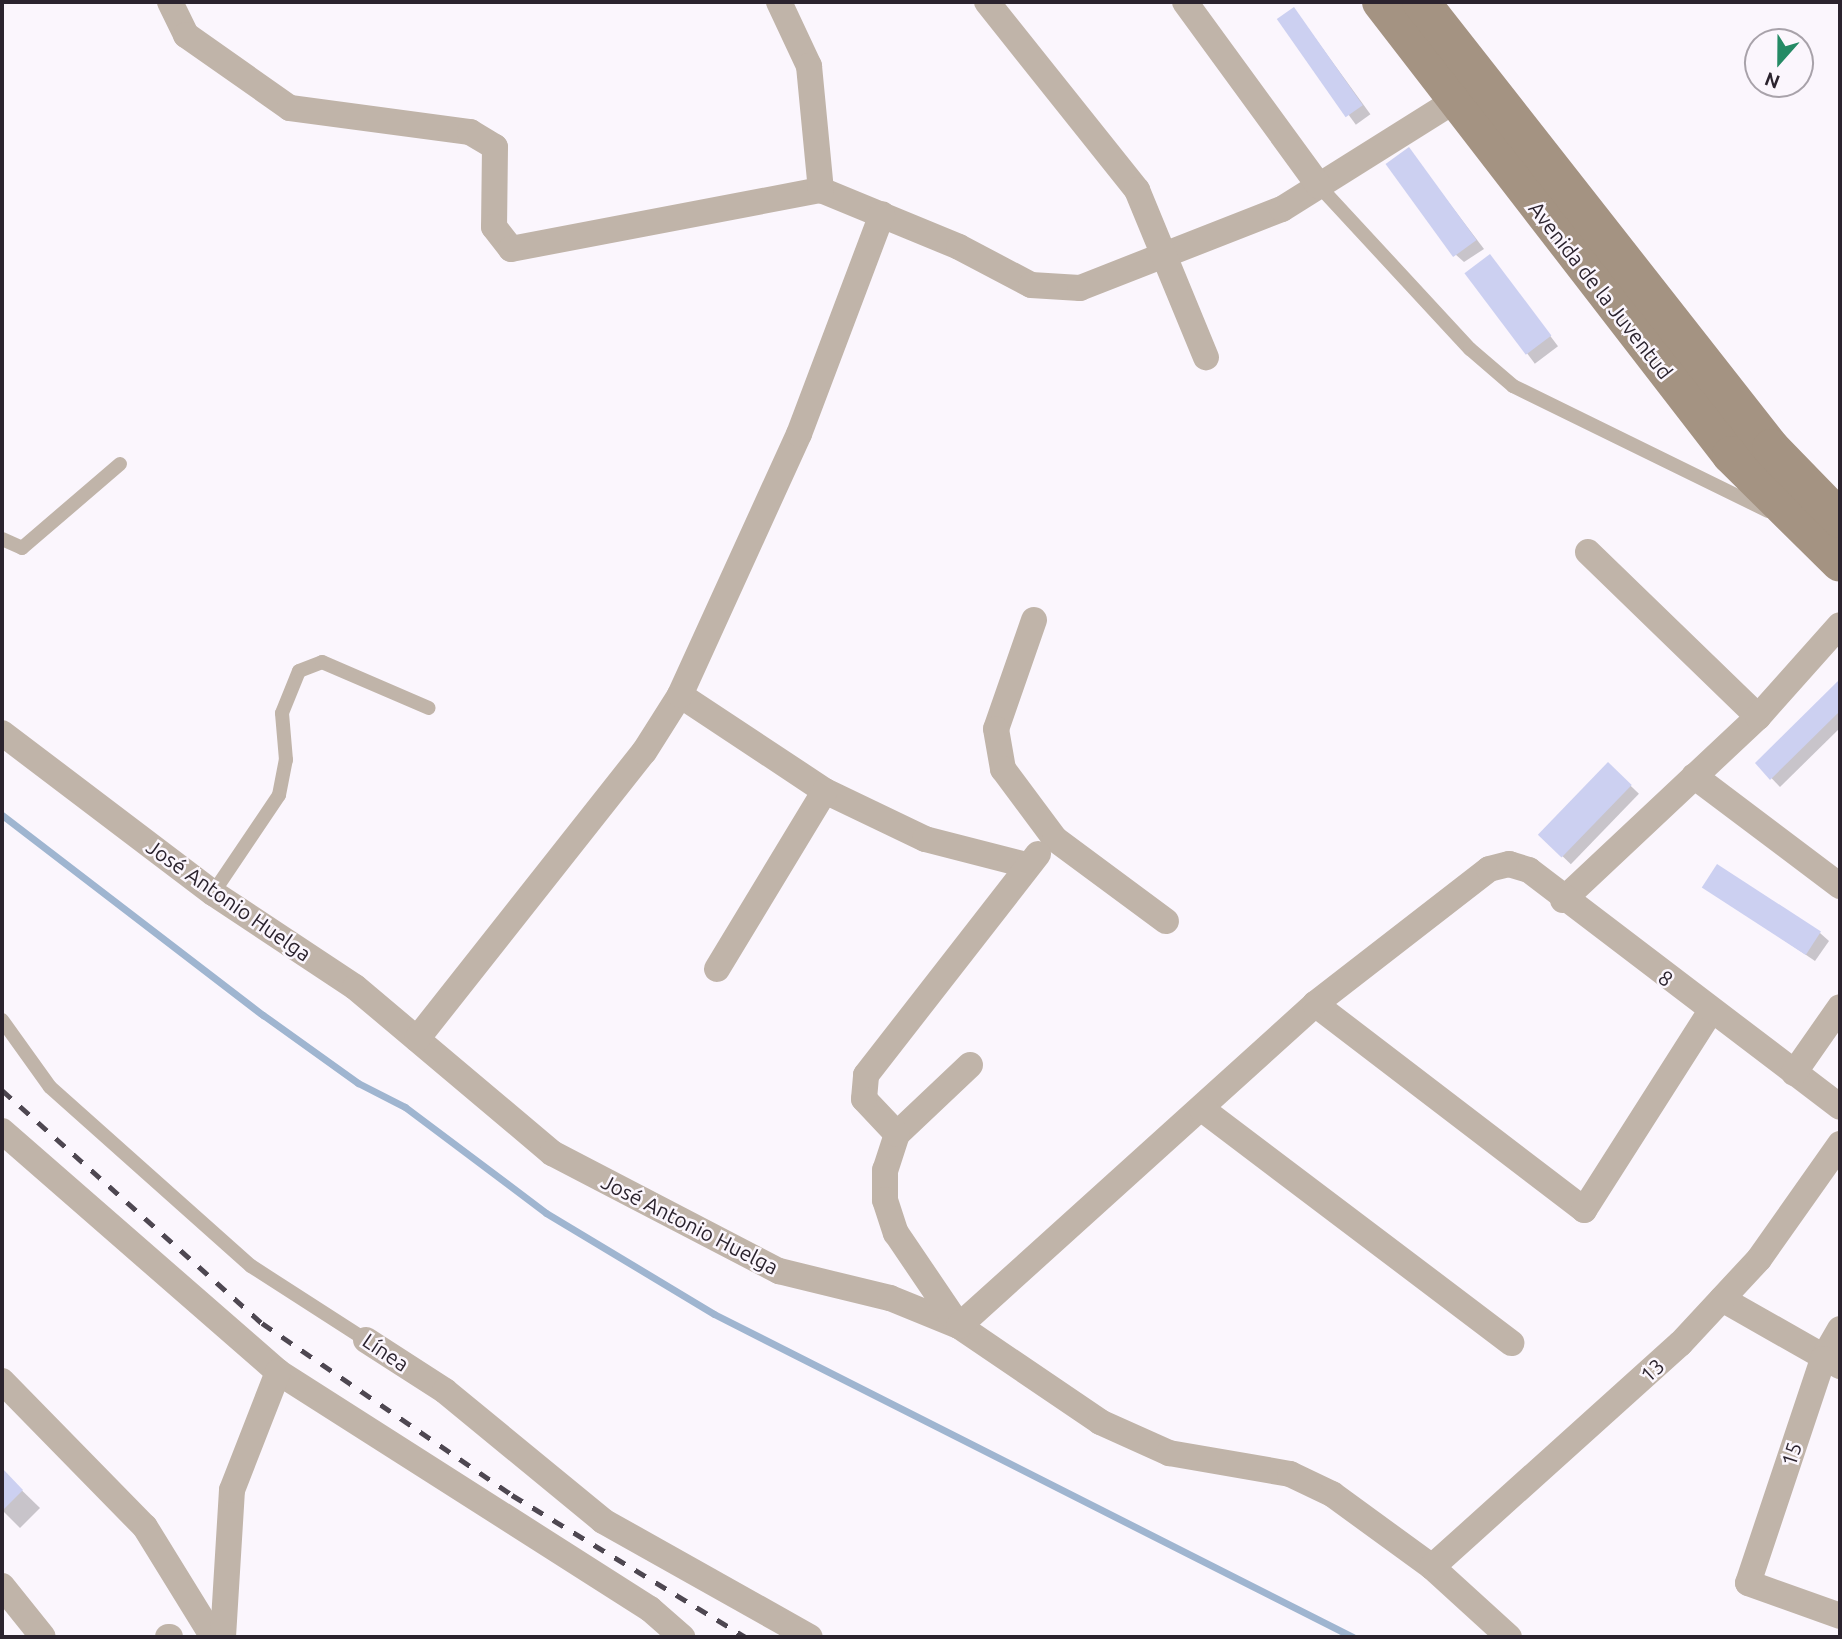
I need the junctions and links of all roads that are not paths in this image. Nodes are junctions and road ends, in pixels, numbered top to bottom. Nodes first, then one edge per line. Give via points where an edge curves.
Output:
1 (170, 2) edge
2 (779, 2) edge
3 (987, 2) edge
4 (1185, 2) edge
5 (1381, 2) edge
6 (1421, 2) edge
7 (1468, 92) junction
8 (1320, 186) junction
9 (821, 190) junction
10 (882, 214) junction
11 (1168, 254) junction
12 (1206, 357) dead end
13 (120, 464) dead end
14 (1823, 525) edge
15 (2, 539) edge
16 (1588, 552) dead end
17 (1840, 563) edge
18 (1034, 620) dead end
19 (1840, 625) edge
20 (680, 695) junction
21 (429, 708) dead end
22 (1758, 717) junction
23 (2, 733) edge
24 (1694, 776) junction
25 (825, 791) junction
26 (1055, 839) junction
27 (1026, 865) junction
28 (1840, 886) edge
29 (213, 893) junction
30 (1563, 900) junction
31 (1167, 921) dead end
32 (717, 969) dead end
33 (1315, 1004) junction
34 (1840, 1007) edge
35 (1711, 1011) junction
36 (2, 1020) edge
37 (417, 1039) junction
38 (970, 1065) dead end
39 (1794, 1073) junction
40 (1840, 1107) edge
41 (1202, 1109) junction
42 (2, 1131) edge
43 (897, 1134) junction
44 (1840, 1144) edge
45 (1722, 1299) junction
46 (959, 1326) junction
47 (1840, 1329) edge
48 (366, 1340) joint
49 (1511, 1343) dead end
50 (1831, 1363) edge
51 (278, 1372) junction
52 (2, 1381) edge
53 (1432, 1567) junction
54 (2, 1586) edge
55 (1840, 1616) edge
56 (43, 1637) edge
57 (213, 1637) edge
58 (223, 1637) edge
59 (682, 1637) edge
60 (810, 1637) edge
61 (1509, 1637) edge

1 - 9 street via 186,35 290,108 470,132 495,147 494,227 511,249
2 - 9 street via 809,66
3 - 11 street via 1116,156
4 - 8 street
5 - 7 main road, Avenida de la Juventud
6 - 7 main road, Avenida de la Juventud
7 - 8 street
7 - 14 main road, Avenida de la Juventud via 1731,455
8 - 11 street via 1282,209
8 - 14 lane via 1470,349 1513,386
9 - 10 street
10 - 11 street via 1031,285 1080,288
10 - 20 street via 799,434
11 - 12 street
13 - 15 lane via 22,548
14 - 17 main road, Avenida de la Juventud
16 - 22 street
18 - 26 street via 996,729 1003,769
19 - 22 street
20 - 25 street
20 - 37 street via 644,752
21 - 29 lane via 322,662 299,671 282,713 286,760 279,794
22 - 24 street
23 - 29 street, José Antonio Huelga
24 - 28 street
24 - 30 street
25 - 27 street via 925,839
25 - 32 street
26 - 27 street
26 - 31 street
27 - 43 street via 866,1075 864,1098
29 - 37 street, José Antonio Huelga via 355,987
30 - 33 street, 8 via 1529,870 1509,864 1489,869
30 - 35 street, 8
33 - 35 street via 1584,1210
33 - 41 street
34 - 39 street
35 - 39 street, 8
36 - 48 lane, Línea via 50,1087 251,1266
37 - 46 street, José Antonio Huelga via 552,1153 721,1244 779,1271 890,1298
38 - 43 street
39 - 40 street, 8
41 - 46 street
41 - 49 street
42 - 51 street
43 - 46 street via 885,1200 896,1233
44 - 45 street, 13 via 1759,1259
45 - 50 street
45 - 53 street, 13
46 - 53 street, José Antonio Huelga via 1100,1422 1169,1453 1290,1474 1332,1494
47 - 50 street, 15
48 - 60 street, Línea via 445,1391 603,1521
50 - 55 street, 15 via 1748,1583
51 - 58 street via 232,1490
51 - 59 street via 650,1609
52 - 57 street via 145,1527
53 - 61 street, José Antonio Huelga
54 - 56 street

